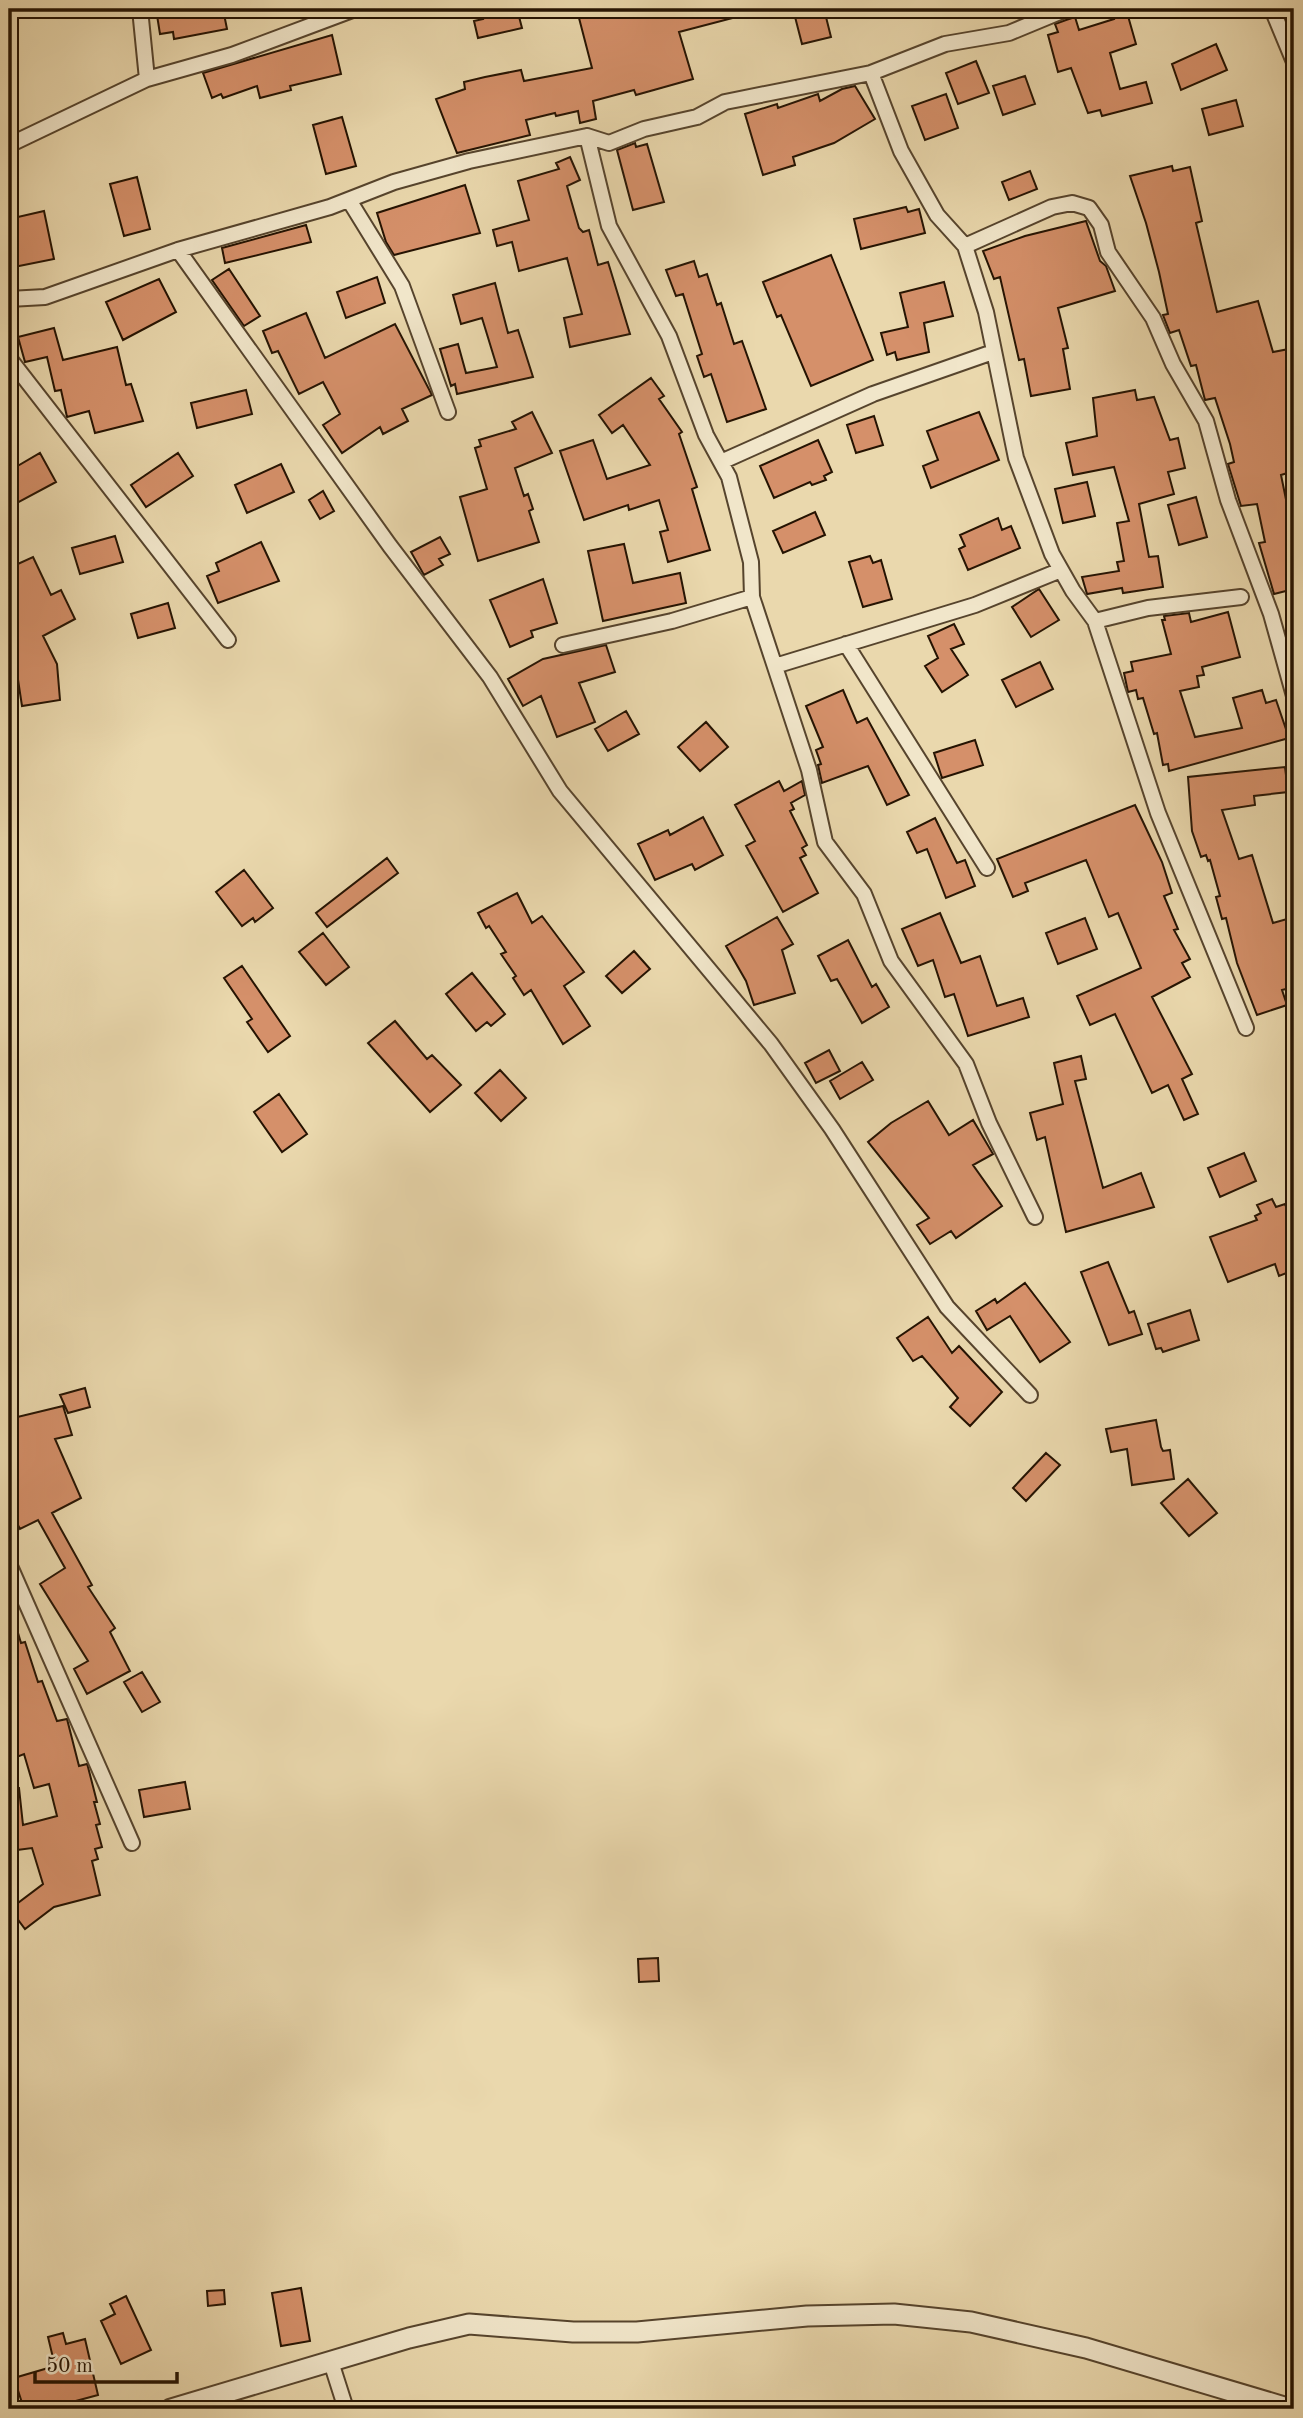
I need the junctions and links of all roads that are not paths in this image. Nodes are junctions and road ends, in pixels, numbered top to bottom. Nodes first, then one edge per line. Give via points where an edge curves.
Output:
1 (140, 9) edge
2 (355, 9) edge
3 (1067, 9) edge
4 (1272, 9) edge
5 (1294, 62) edge
6 (871, 72) junction
7 (147, 79) junction
8 (587, 136) junction
9 (9, 145) edge
10 (349, 200) junction
11 (965, 246) junction
12 (178, 250) junction
13 (9, 299) edge
14 (993, 352) junction
15 (9, 358) edge
16 (448, 412) dead end
17 (721, 462) junction
18 (1061, 570) junction
19 (752, 597) junction
20 (1241, 597) dead end
21 (1095, 621) junction
22 (228, 640) dead end
23 (846, 644) junction
24 (563, 645) dead end
25 (775, 666) junction
26 (1294, 696) edge
27 (986, 868) dead end
28 (1246, 1028) dead end
29 (1035, 1217) dead end
30 (1030, 1395) dead end
31 (9, 1564) edge
32 (132, 1843) dead end
33 (331, 2362) junction
34 (171, 2409) edge
35 (346, 2409) edge
36 (1291, 2409) edge

1 - 7 street
2 - 7 street via 232,55
3 - 6 street via 1009,33 945,44
4 - 5 street
6 - 8 street via 746,96 696,117 609,143
6 - 11 street via 901,151 937,215
7 - 9 street
8 - 10 street via 469,161
8 - 17 street via 609,226 669,336 706,435
10 - 12 street
10 - 16 street via 402,286
11 - 14 street
11 - 26 street via 1052,207 1072,203 1089,208 1101,225 1108,252 1153,318 1173,365 1206,421
12 - 13 street via 45,297
12 - 30 street via 490,677 560,791 771,1045 832,1129 947,1307
14 - 17 street via 873,394
14 - 18 street via 1016,458
15 - 22 street
17 - 19 street via 751,562
18 - 21 street
18 - 23 street via 975,605
19 - 24 street via 673,621
19 - 25 street
20 - 21 street via 1148,608
21 - 28 street via 1158,813
23 - 25 street
23 - 27 street
25 - 29 street via 825,842 864,894 891,961 966,1064 989,1124
31 - 32 street
33 - 34 street
33 - 35 street
33 - 36 street via 469,2324 637,2332 807,2316 894,2314 971,2322 1086,2348

